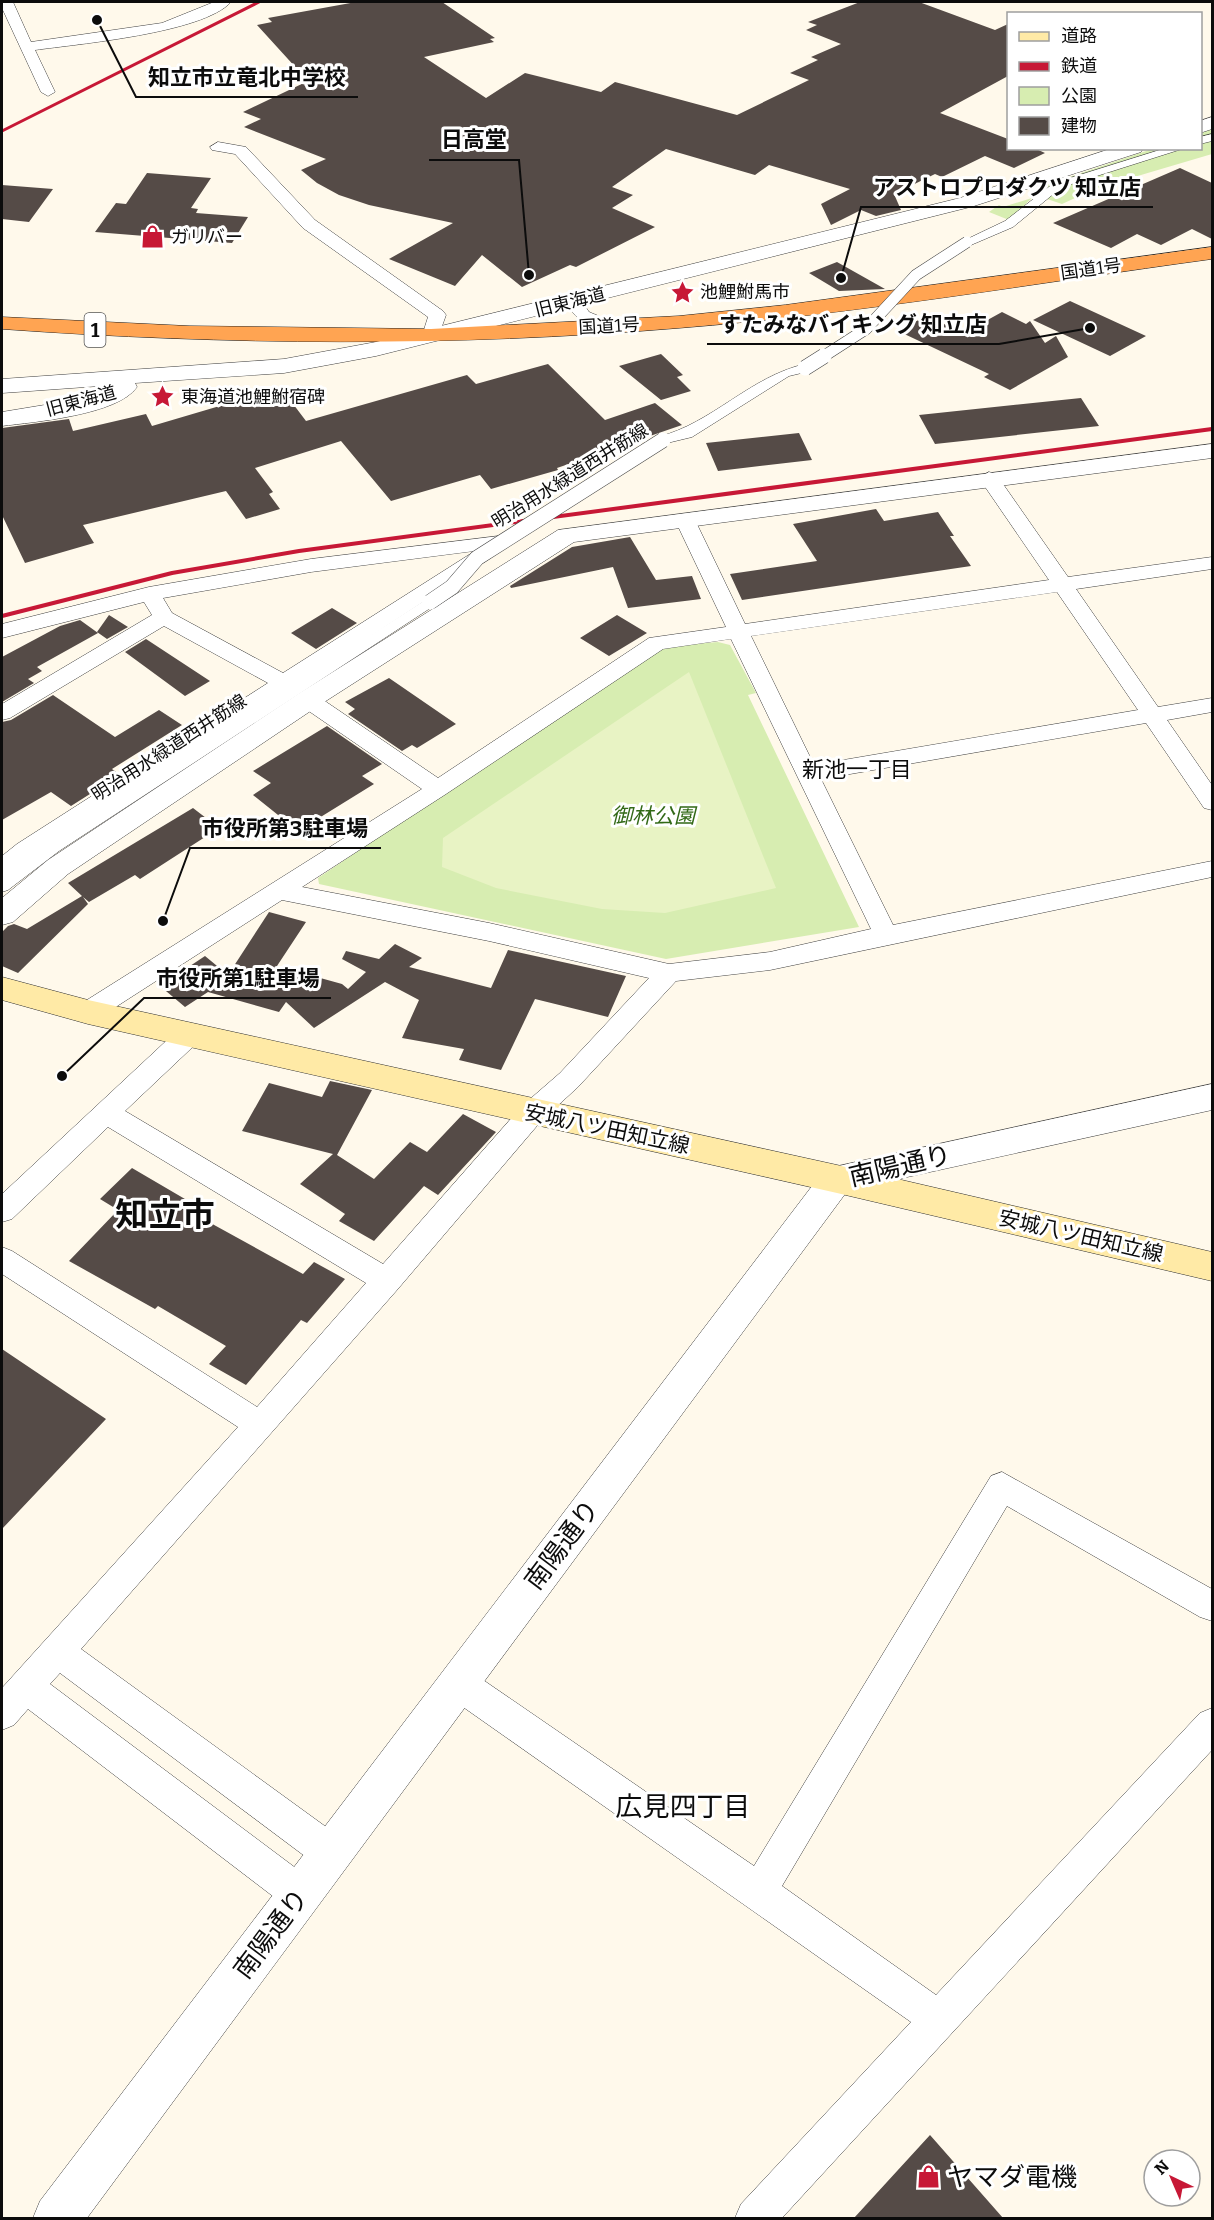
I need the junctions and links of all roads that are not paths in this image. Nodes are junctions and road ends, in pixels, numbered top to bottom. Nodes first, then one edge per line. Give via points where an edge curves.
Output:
1 (224, 2) edge
2 (5, 6) edge
3 (26, 47) junction
4 (48, 92) dead end
5 (218, 147) dead end
6 (1128, 150) edge
7 (1173, 150) edge
8 (1212, 253) edge
9 (1212, 267) edge
10 (573, 301) junction
11 (2, 323) edge
12 (607, 326) junction
13 (431, 336) junction
14 (2, 338) edge
15 (184, 341) junction
16 (376, 349) junction
17 (136, 378) junction
18 (2, 386) edge
19 (2, 419) edge
20 (1212, 451) edge
21 (989, 478) junction
22 (685, 520) junction
23 (1212, 563) edge
24 (1061, 584) junction
25 (149, 594) junction
26 (164, 617) junction
27 (736, 630) junction
28 (2, 631) edge
29 (283, 682) junction
30 (308, 700) junction
31 (1212, 705) edge
32 (2, 713) edge
33 (1151, 714) junction
34 (807, 774) junction
35 (438, 789) junction
36 (1212, 802) edge
37 (2, 840) edge
38 (25, 850) junction
39 (1212, 868) edge
40 (2, 869) edge
41 (2, 886) edge
42 (278, 891) junction
43 (2, 914) edge
44 (886, 934) junction
45 (669, 972) junction
46 (2, 989) edge
47 (88, 1012) junction
48 (189, 1035) junction
49 (1212, 1097) edge
50 (106, 1113) junction
51 (532, 1113) junction
52 (837, 1179) junction
53 (2, 1211) edge
54 (2, 1259) edge
55 (1212, 1267) edge
56 (387, 1281) junction
57 (260, 1425) junction
58 (1212, 1606) edge
59 (57, 1651) junction
60 (458, 1683) junction
61 (26, 1686) junction
62 (2, 1713) edge
63 (1212, 1725) edge
64 (331, 1853) junction
65 (759, 1891) junction
66 (300, 1894) junction
67 (938, 2019) junction
68 (57, 2218) edge
69 (755, 2218) edge

1 - 3 street via 164,27
2 - 3 street
3 - 4 street
5 - 13 street via 240,150 309,224 437,315
6 - 10 street, 旧東海道 via 967,202
7 - 41 street, 明治用水緑道西井筋線, bridge via 1058,185 1004,227 967,242 916,275 866,328 805,368 784,373 687,434 663,440 477,558 453,587 53,847
8 - 12 highway, 国道1号 / 1 via 785,311
9 - 16 highway, 国道1号 / 1 via 794,324 683,335
10 - 12 street via 584,316
10 - 13 street, 旧東海道
11 - 15 highway, 国道1号 / 1
12 - 13 highway, 国道1号 / 1
13 - 15 highway, 国道1号 / 1
13 - 16 street, 旧東海道
14 - 15 highway, 国道1号 / 1
15 - 16 highway, 国道1号 / 1 via 278,351
16 - 17 street, 旧東海道 via 284,366
17 - 18 street
17 - 19 street, 旧東海道 via 120,394
20 - 21 street
21 - 22 street
21 - 24 street
22 - 27 street
22 - 30 street via 567,535
23 - 24 street
24 - 27 street
24 - 33 street
25 - 26 street
25 - 28 street
25 - 29 street via 333,561 504,541
26 - 29 street
26 - 32 street
27 - 34 street
27 - 35 street via 657,643
29 - 38 street
30 - 35 street
30 - 43 street via 58,867
31 - 33 street
33 - 34 street
33 - 36 street
34 - 44 street
35 - 42 street
37 - 38 street
38 - 40 street
39 - 44 street
42 - 45 street
42 - 47 street
44 - 45 street via 770,961
45 - 51 street via 569,1080
46 - 47 main road, 安城八ツ田知立線
47 - 48 main road, 安城八ツ田知立線
48 - 50 street
48 - 51 main road, 安城八ツ田知立線
49 - 52 street, 南陽通り
50 - 53 street
50 - 56 street
51 - 52 main road, 安城八ツ田知立線
51 - 56 street
52 - 55 main road, 安城八ツ田知立線
52 - 60 street, 南陽通り
54 - 57 street
56 - 57 street
57 - 59 street
58 - 65 street via 1002,1486
59 - 61 street
59 - 64 street
60 - 64 street, 南陽通り
60 - 65 street
61 - 62 street
61 - 66 street
63 - 67 street
64 - 66 street, 南陽通り
65 - 67 street
66 - 68 street, 南陽通り
67 - 69 street

